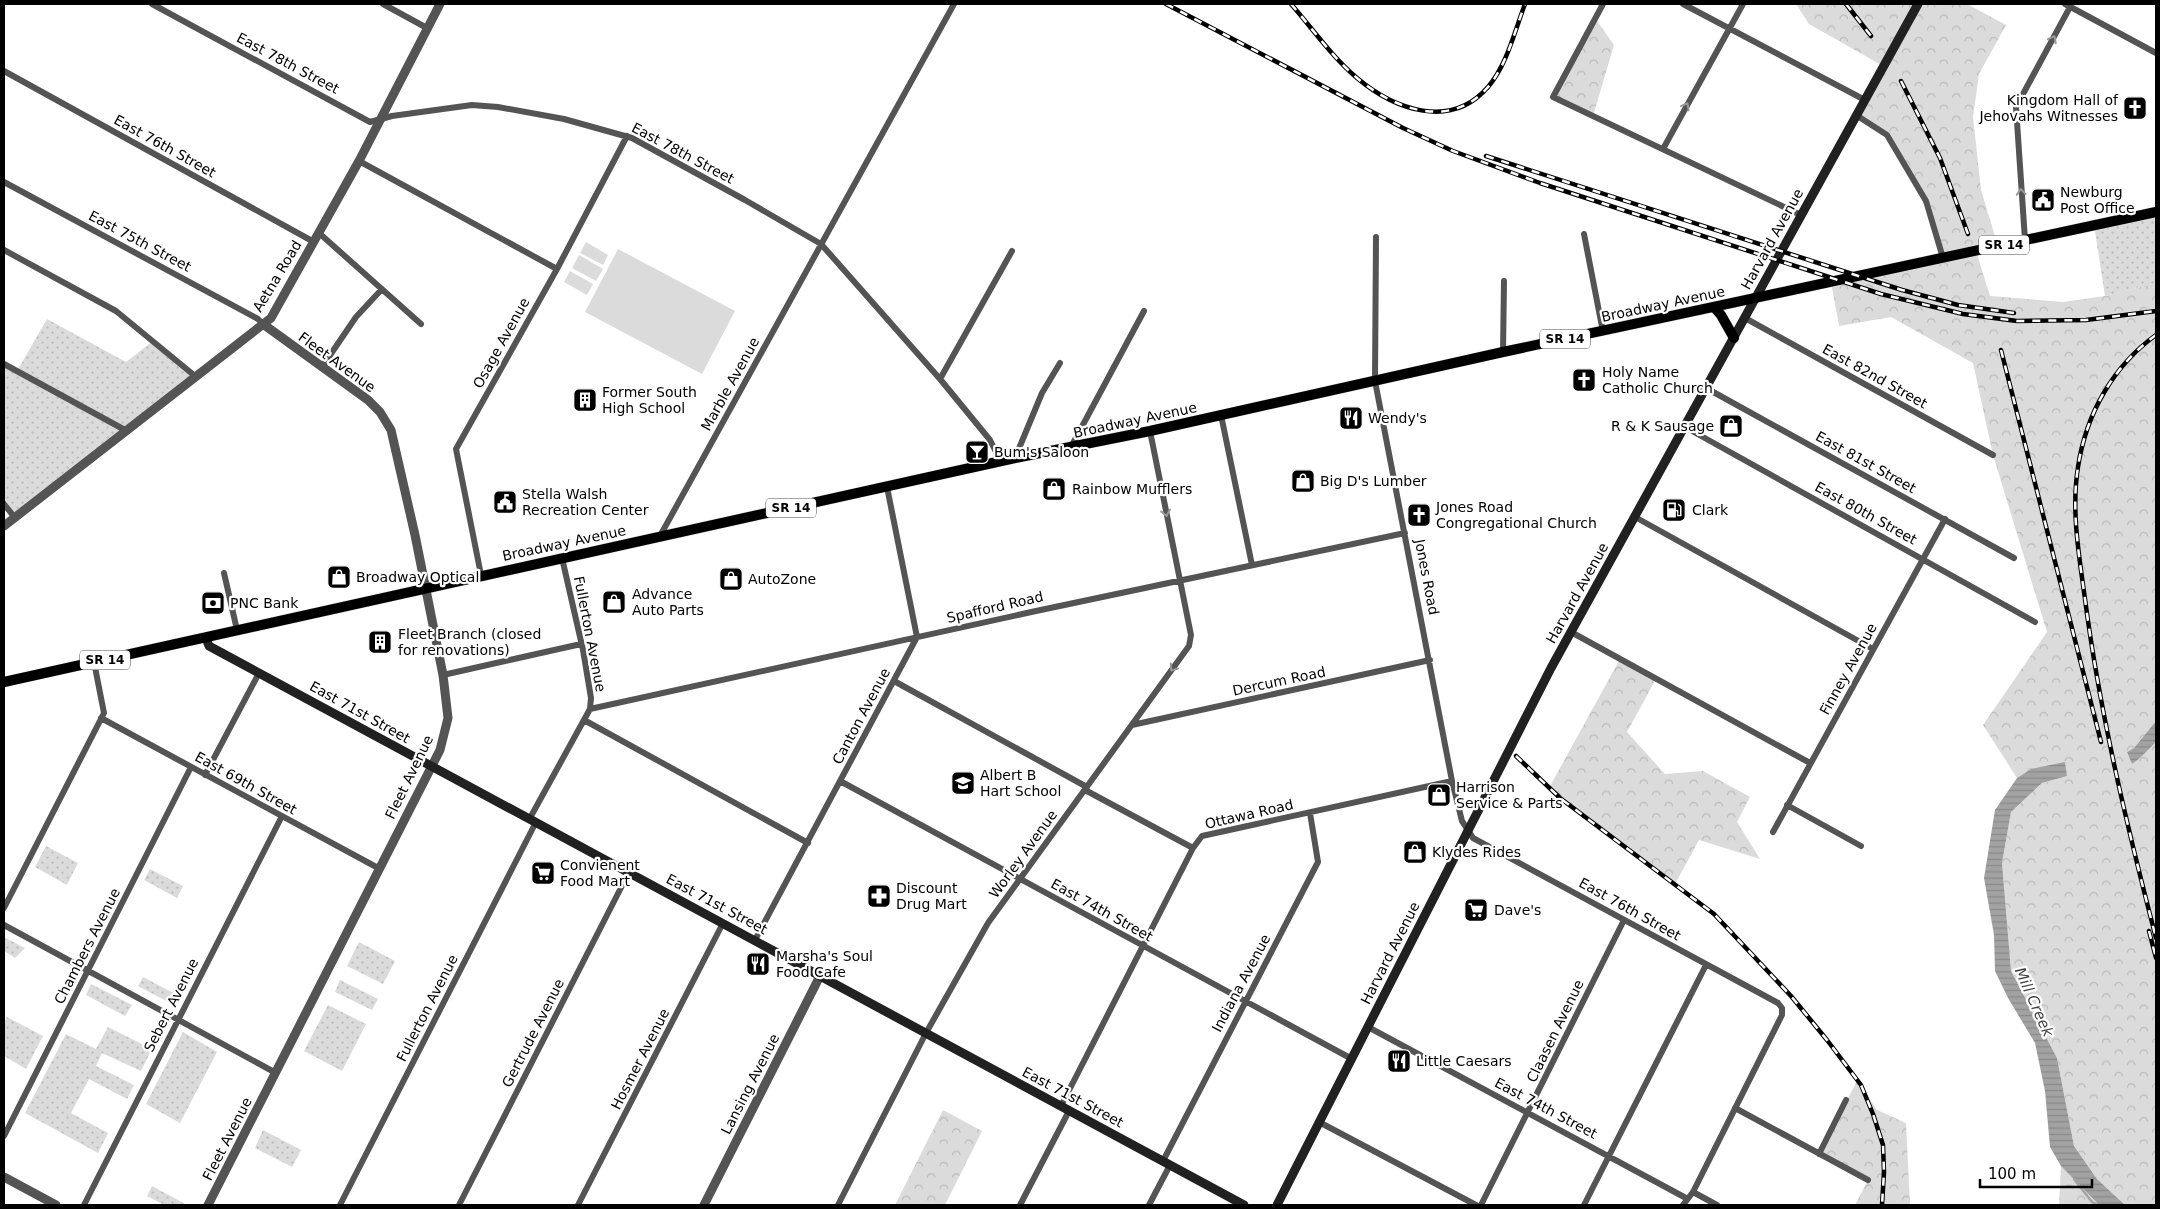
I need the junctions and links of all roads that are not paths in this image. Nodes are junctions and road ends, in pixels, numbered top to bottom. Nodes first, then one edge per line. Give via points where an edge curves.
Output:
1 (152, 4) edge
2 (383, 4) edge
3 (440, 4) edge
4 (954, 4) edge
5 (1603, 4) edge
6 (1683, 4) edge
7 (1743, 4) edge
8 (1918, 4) edge
9 (2068, 5) edge
10 (427, 28) junction
11 (1730, 28) junction
12 (2154, 50) edge
13 (4, 71) edge
14 (1865, 100) junction
15 (1856, 116) junction
16 (380, 121) junction
17 (627, 136) junction
18 (1663, 149) junction
19 (359, 162) junction
20 (4, 182) edge
21 (2156, 212) edge
22 (1801, 215) junction
23 (319, 232) junction
24 (1584, 234) dead end
25 (1376, 237) dead end
26 (2024, 240) junction
27 (314, 242) junction
28 (821, 244) junction
29 (4, 250) edge
30 (1012, 251) dead end
31 (1943, 258) junction
32 (557, 269) junction
33 (1504, 280) dead end
34 (382, 289) junction
35 (1756, 298) junction
36 (1714, 308) junction
37 (1144, 311) dead end
38 (1744, 318) junction
39 (263, 324) junction
40 (421, 324) dead end
41 (1603, 332) junction
42 (1734, 338) junction
43 (1503, 352) junction
44 (1060, 363) dead end
45 (4, 364) edge
46 (322, 367) junction
47 (195, 376) junction
48 (940, 379) junction
49 (1375, 381) junction
50 (1706, 388) junction
51 (1221, 415) junction
52 (1685, 427) junction
53 (125, 430) junction
54 (1150, 431) junction
55 (1070, 448) junction
56 (1993, 455) dead end
57 (1015, 458) junction
58 (1001, 462) junction
59 (888, 487) junction
60 (4, 504) edge
61 (1635, 517) junction
62 (14, 518) junction
63 (1945, 519) junction
64 (4, 526) edge
65 (1405, 533) junction
66 (660, 536) junction
67 (562, 558) junction
68 (2014, 558) dead end
69 (1923, 559) junction
70 (1252, 565) junction
71 (224, 573) dead end
72 (481, 575) junction
73 (1179, 581) junction
74 (426, 588) junction
75 (2035, 622) dead end
76 (237, 630) junction
77 (1571, 632) junction
78 (917, 637) junction
79 (206, 638) junction
80 (581, 644) junction
81 (1873, 649) junction
82 (1430, 660) junction
83 (94, 662) junction
84 (259, 673) junction
85 (444, 675) junction
86 (894, 681) junction
87 (4, 682) edge
88 (590, 709) junction
89 (101, 718) junction
90 (584, 720) junction
91 (1132, 725) junction
92 (1810, 763) junction
93 (431, 766) junction
94 (191, 767) junction
95 (205, 775) junction
96 (840, 781) junction
97 (1452, 781) junction
98 (1086, 789) junction
99 (1787, 805) junction
100 (1310, 813) junction
101 (282, 816) junction
102 (533, 820) junction
103 (1467, 831) junction
104 (1773, 832) dead end
105 (808, 843) junction
106 (1861, 846) dead end
107 (1193, 848) junction
108 (380, 869) junction
109 (629, 872) junction
110 (1020, 879) junction
111 (4, 908) edge
112 (1624, 920) junction
113 (723, 923) junction
114 (4, 925) edge
115 (755, 940) junction
116 (1142, 946) junction
117 (1706, 965) junction
118 (88, 971) junction
119 (820, 976) junction
120 (1244, 1002) junction
121 (177, 1019) junction
122 (1368, 1027) junction
123 (926, 1033) junction
124 (1352, 1059) junction
125 (276, 1072) junction
126 (1846, 1100) dead end
127 (1060, 1106) junction
128 (1735, 1108) junction
129 (1069, 1111) junction
130 (1528, 1114) junction
131 (1319, 1122) junction
132 (4, 1136) edge
133 (1819, 1154) junction
134 (1610, 1156) junction
135 (1167, 1163) junction
136 (4, 1177) edge
137 (1868, 1180) dead end
138 (1693, 1192) junction
139 (1686, 1198) junction
140 (56, 1205) edge
141 (84, 1205) edge
142 (208, 1205) edge
143 (340, 1205) edge
144 (459, 1205) edge
145 (578, 1205) edge
146 (704, 1205) edge
147 (838, 1205) edge
148 (1020, 1205) edge
149 (1149, 1205) edge
150 (1244, 1205) edge
151 (1277, 1205) edge
152 (1476, 1205) edge
153 (1481, 1205) edge
154 (1584, 1205) edge
155 (1683, 1205) edge
156 (1717, 1205) edge

1 - 16 street, East 78th Street via 370,122
2 - 10 street
3 - 10 street, Aetna Road
4 - 28 street, Marble Avenue
5 - 18 street via 1553,97
6 - 11 street
7 - 11 street
8 - 14 main road, Harvard Avenue
9 - 12 street
26 -> 9 street via 2016,107
10 - 16 street, Aetna Road
11 - 14 street
18 -> 11 street
13 - 27 street, East 76th Street
14 - 15 main road, Harvard Avenue
15 - 22 main road, Harvard Avenue
15 - 31 street via 1887,135 1926,201
16 - 17 street, East 78th Street via 392,116 472,105 564,119
16 - 19 street, Aetna Road
17 - 28 street, East 78th Street
17 - 32 street, Osage Avenue
18 - 22 street
19 - 23 street, Aetna Road
19 - 32 street
20 - 39 street, East 75th Street
21 - 26 main road, Broadway Avenue / SR 14
22 - 35 main road, Harvard Avenue
23 - 27 street, Aetna Road
23 - 34 street
24 - 41 street
25 - 49 street, Jones Road
26 - 31 main road, Broadway Avenue / SR 14
27 - 39 street, Aetna Road via 271,318
28 - 48 street, East 78th Street
28 - 66 street, Marble Avenue
29 - 47 street via 116,311
30 - 48 street
31 - 35 main road, Broadway Avenue / SR 14
32 - 72 street, Osage Avenue via 456,449
33 - 43 street
34 - 40 street
34 - 46 street via 356,317
35 - 36 main road, Broadway Avenue / SR 14
35 - 38 main road, Harvard Avenue
36 - 41 main road, Broadway Avenue / SR 14
36 - 42 main road
37 - 55 street
38 - 42 main road, Harvard Avenue
38 - 56 street, East 82nd Street
39 - 46 street, Fleet Avenue
39 - 47 street, Aetna Road
41 - 43 main road, Broadway Avenue / SR 14
42 - 50 main road, Harvard Avenue
43 - 49 main road, Broadway Avenue / SR 14
44 - 57 street via 1042,393
45 - 53 street
46 - 74 street, Fleet Avenue via 368,400 391,430
47 - 53 street, Aetna Road
48 - 58 street, East 78th Street via 990,440
49 - 51 main road, Broadway Avenue / SR 14
49 - 65 street, Jones Road
50 - 52 main road, Harvard Avenue
50 - 63 street, East 81st Street
51 - 54 main road, Broadway Avenue / SR 14
51 - 70 street
52 - 61 main road, Harvard Avenue
52 - 69 street, East 80th Street
53 - 62 street, Aetna Road
54 - 55 main road, Broadway Avenue / SR 14
54 -> 73 street, Worley Avenue
55 - 57 main road, Broadway Avenue / SR 14
57 - 58 main road, Broadway Avenue / SR 14
58 - 59 main road, Broadway Avenue / SR 14
59 - 66 main road, Broadway Avenue / SR 14
59 - 78 street
60 - 62 street
61 - 77 main road, Harvard Avenue
61 - 81 street
62 - 64 street, Aetna Road
63 - 68 street, East 81st Street
63 - 69 street, Finney Avenue
65 - 70 street, Spafford Road
65 - 82 street, Jones Road
66 - 67 main road, Broadway Avenue / SR 14
67 - 72 main road, Broadway Avenue / SR 14
67 - 80 street, Fullerton Avenue
69 - 75 street, East 80th Street
69 - 81 street, Finney Avenue
70 - 73 street, Spafford Road
71 - 76 street
72 - 74 main road, Broadway Avenue / SR 14
73 - 78 street, Spafford Road
73 -> 91 street, Worley Avenue via 1191,640
74 - 76 main road, Broadway Avenue / SR 14
74 - 85 street, Fleet Avenue
76 - 79 main road, Broadway Avenue / SR 14
77 - 92 street
77 - 103 main road, Harvard Avenue
78 - 86 street, Canton Avenue
78 - 88 street, Spafford Road
79 - 83 main road, Broadway Avenue / SR 14
79 - 84 main road, East 71st Street via 209,646
80 - 85 street
80 - 88 street, Fullerton Avenue via 592,698
81 - 92 street, Finney Avenue
82 - 91 street, Dercum Road
82 - 97 street, Jones Road
83 - 87 main road, Broadway Avenue / SR 14
83 - 89 street via 104,709
84 - 93 main road, East 71st Street
84 - 95 street
85 - 93 street, Fleet Avenue via 448,718 442,745
86 - 96 street, Canton Avenue
86 - 98 street
88 - 90 street, Fullerton Avenue
89 - 94 street, East 69th Street
89 - 111 street
90 - 102 street, Fullerton Avenue
90 - 105 street
91 - 98 street, Worley Avenue
92 - 99 street, Finney Avenue
93 - 102 main road, East 71st Street
93 - 108 street, Fleet Avenue
94 - 95 street, East 69th Street
94 - 118 street, Chambers Avenue
95 - 101 street, East 69th Street
96 - 105 street, Canton Avenue
96 - 110 street, East 74th Street
97 - 100 street, Ottawa Road
97 - 103 street, Jones Road
98 - 107 street
98 - 110 street, Worley Avenue
99 - 104 street, Finney Avenue
99 - 106 street
100 - 107 street, Ottawa Road via 1202,836
100 - 120 street, Indiana Avenue via 1318,862
101 - 108 street, East 69th Street
101 - 121 street, Sebert Avenue
102 - 109 main road, East 71st Street
102 - 143 street, Fullerton Avenue
103 - 112 street, East 76th Street via 1473,838
103 - 122 main road, Harvard Avenue
105 - 115 street, Canton Avenue
107 - 116 street, Ottawa Road
108 - 125 street, Fleet Avenue
109 - 113 main road, East 71st Street
109 - 144 street, Gertrude Avenue
110 - 116 street, East 74th Street
110 - 123 street, Worley Avenue via 988,923
112 - 117 street, East 76th Street
112 - 130 street, Claasen Avenue
113 - 115 main road, East 71st Street
113 - 145 street, Hosmer Avenue
114 - 118 street
115 - 119 main road, East 71st Street
116 - 120 street, East 74th Street
116 - 127 street, Ottawa Road
117 - 128 street, East 76th Street via 1782,1008 1782,1015
117 - 134 street
118 - 121 street
118 - 132 street, Chambers Avenue
119 - 123 main road, East 71st Street
119 - 146 street, Lansing Avenue
120 - 124 street, East 74th Street
120 - 135 street, Indiana Avenue
121 - 125 street
121 - 141 street, Sebert Avenue
122 - 124 main road, Harvard Avenue
122 - 130 street, East 74th Street
123 - 127 main road, East 71st Street
123 - 147 street, Worley Avenue
124 - 131 main road, Harvard Avenue
125 - 142 street, Fleet Avenue
126 - 133 street
127 - 129 main road, East 71st Street
128 - 133 street
128 - 138 street
129 - 135 main road, East 71st Street
129 - 148 street
130 - 134 street, East 74th Street
130 - 153 street, Claasen Avenue
131 - 151 main road, Harvard Avenue
131 - 152 street
133 - 137 street
134 - 139 street, East 74th Street
134 - 154 street
135 - 149 street, Indiana Avenue
135 - 150 main road, East 71st Street
136 - 140 street
138 - 139 street
138 - 156 street
139 - 155 street

